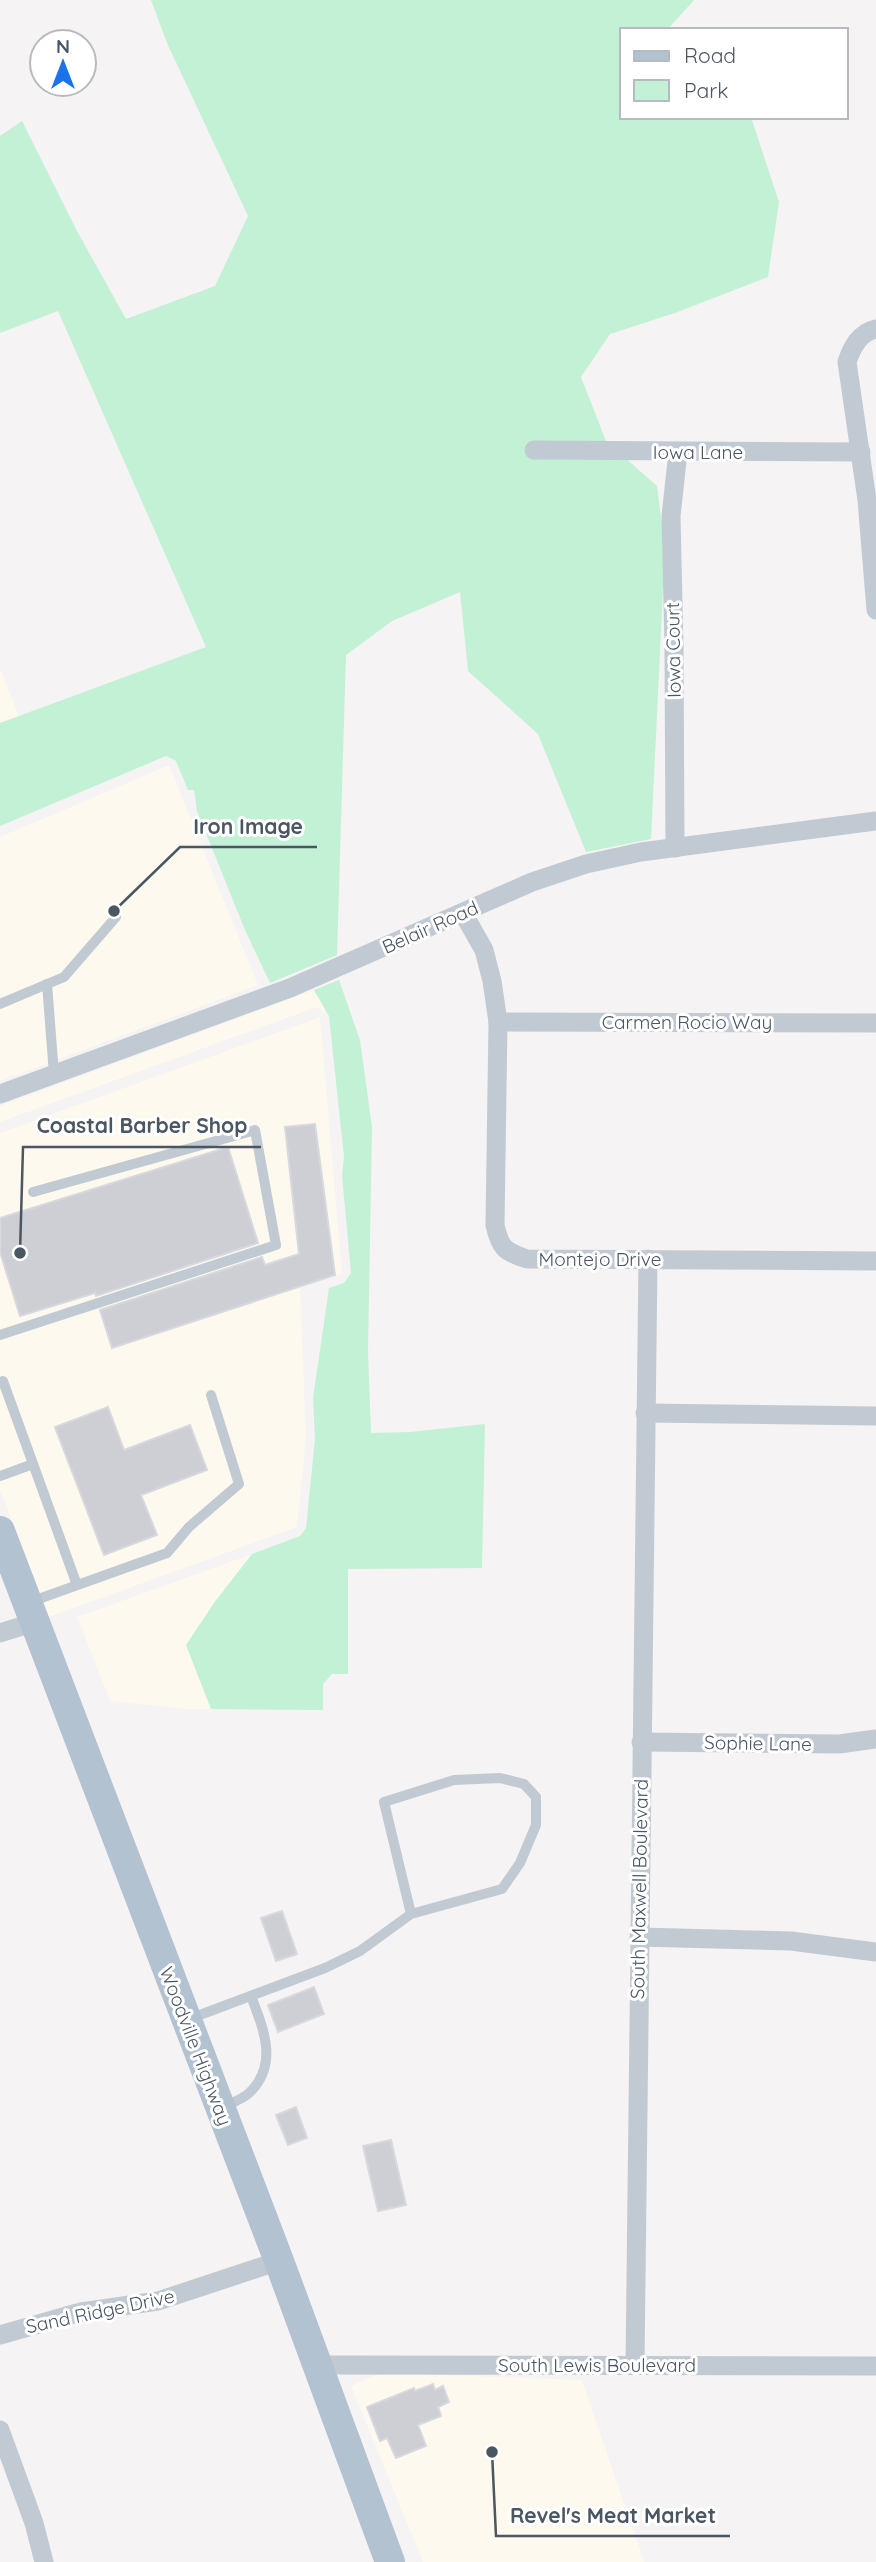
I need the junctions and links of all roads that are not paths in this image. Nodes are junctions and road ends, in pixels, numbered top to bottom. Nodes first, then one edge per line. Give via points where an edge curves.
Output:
1 (876, 329) edge
2 (534, 450) dead end
3 (678, 452) junction
4 (861, 452) junction
5 (876, 610) edge
6 (876, 821) edge
7 (675, 848) junction
8 (463, 913) junction
9 (116, 917) dead end
10 (47, 984) junction
11 (0, 1004) edge
12 (498, 1022) junction
13 (876, 1023) edge
14 (54, 1074) junction
15 (0, 1094) edge
16 (33, 1192) dead end
17 (648, 1259) junction
18 (876, 1261) edge
19 (0, 1335) edge
20 (3, 1381) dead end
21 (211, 1395) dead end
22 (645, 1413) junction
23 (876, 1416) edge
24 (33, 1464) junction
25 (0, 1476) edge
26 (0, 1531) edge
27 (77, 1585) junction
28 (31, 1613) junction
29 (0, 1633) edge
30 (876, 1739) edge
31 (640, 1742) junction
32 (411, 1914) junction
33 (639, 1937) junction
34 (876, 1952) edge
35 (251, 1996) junction
36 (186, 2021) junction
37 (220, 2109) junction
38 (279, 2261) junction
39 (0, 2335) edge
40 (318, 2365) junction
41 (635, 2365) junction
42 (876, 2366) edge
43 (0, 2430) edge
44 (44, 2562) edge
45 (390, 2562) edge

1 - 4 street via 860,336 847,362
2 - 3 street, Iowa Lane
3 - 4 street, Iowa Lane
3 - 7 street, Iowa Court via 671,516
4 - 5 street
6 - 7 street, Belair Road
7 - 8 street, Belair Road via 586,863
8 - 12 street, Montejo Drive via 484,950
8 - 14 street, Belair Road via 290,988
9 - 10 lane via 64,977
10 - 11 lane
10 - 14 lane
12 - 13 street, Carmen Rocio Way
12 - 17 street, Montejo Drive via 498,1241 509,1253 527,1259
14 - 15 street, Belair Road
16 - 19 lane via 255,1130 276,1245
17 - 18 street, Montejo Drive
17 - 22 street, South Maxwell Boulevard
20 - 24 lane
21 - 27 lane via 239,1484 188,1527 167,1553
22 - 23 street
22 - 31 street, South Maxwell Boulevard
24 - 25 lane
24 - 27 lane
26 - 28 main road, Woodville Highway
27 - 28 lane
28 - 29 street
28 - 36 main road, Woodville Highway
30 - 31 street, Sophie Lane via 839,1744
31 - 33 street, South Maxwell Boulevard
32 - 32 lane via 384,1802 454,1780 500,1779 524,1784 536,1797 536,1825 520,1863 502,1889
32 - 35 lane via 360,1951
33 - 34 street via 791,1941
33 - 41 street, South Maxwell Boulevard
35 - 36 lane
35 - 37 lane via 268,2041 265,2064 247,2095
36 - 37 main road, Woodville Highway
37 - 38 main road, Woodville Highway
38 - 39 street, Sand Ridge Drive via 158,2301 81,2312
38 - 40 main road, Woodville Highway
40 - 41 street, South Lewis Boulevard
40 - 45 main road, Woodville Highway
41 - 42 street, South Lewis Boulevard
43 - 44 street

